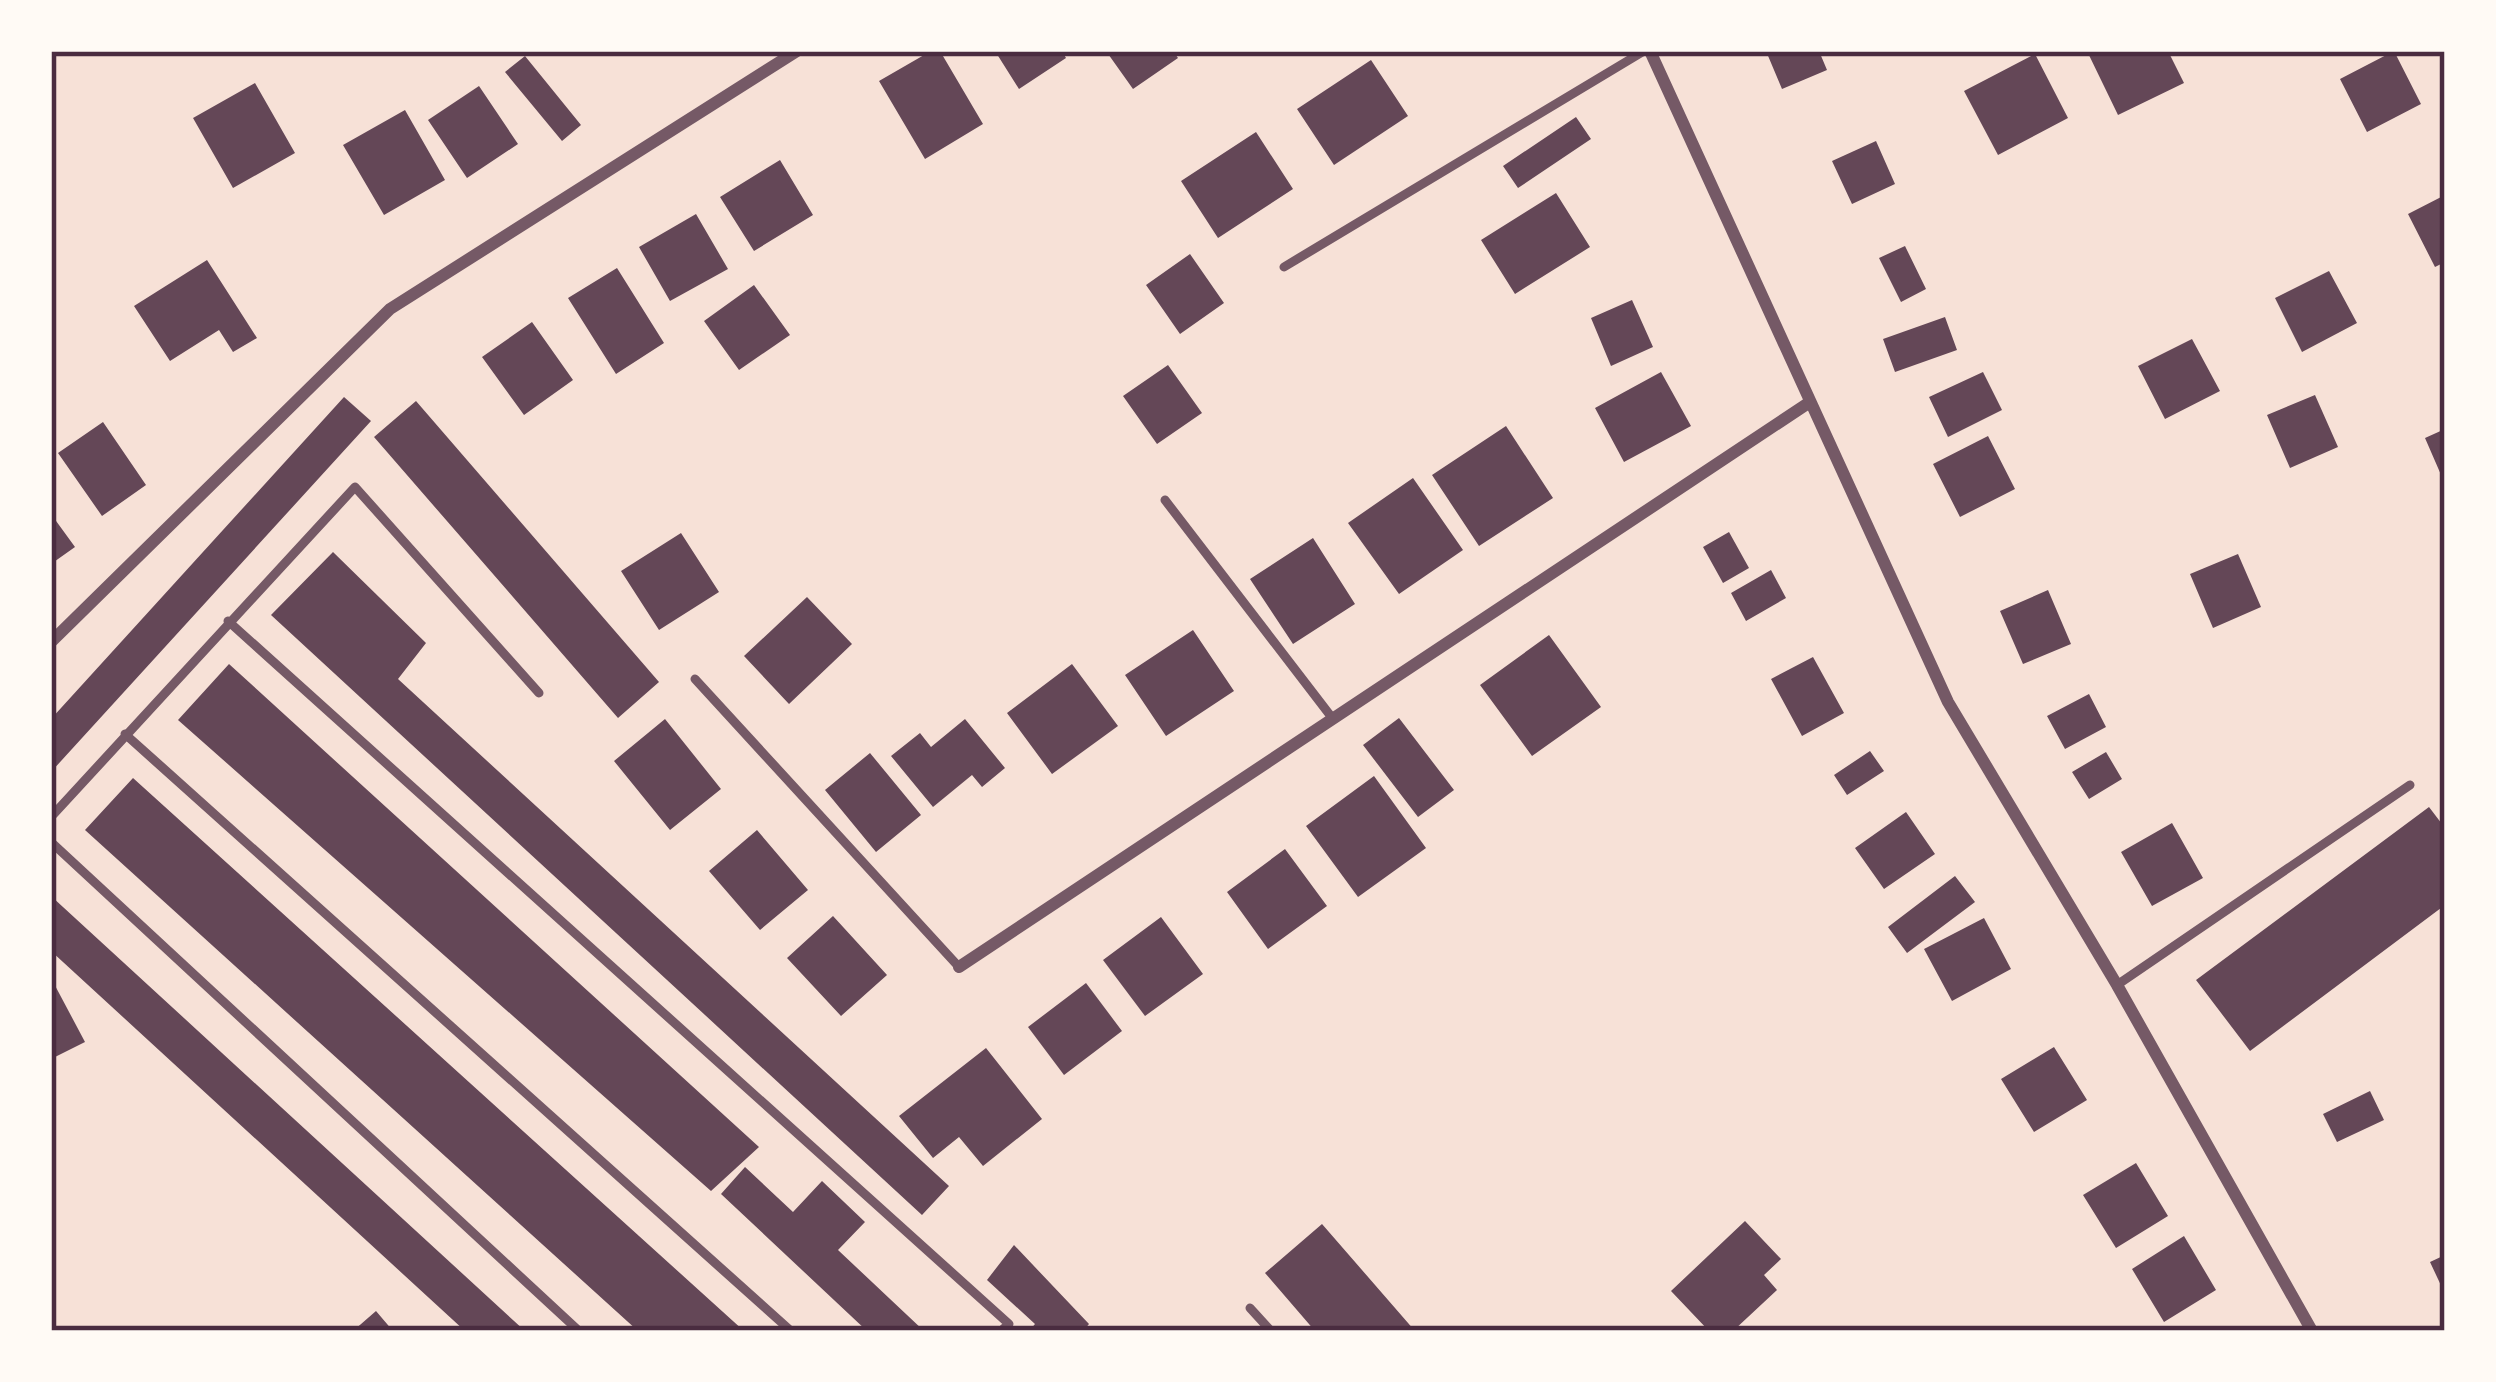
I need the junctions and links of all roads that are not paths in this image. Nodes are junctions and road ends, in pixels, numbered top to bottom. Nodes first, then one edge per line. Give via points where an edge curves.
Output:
1 (797, 51) edge
2 (1647, 51) edge
3 (1284, 267) dead end
4 (1810, 402) junction
5 (1165, 500) dead end
6 (228, 622) junction
7 (51, 642) edge
8 (695, 679) dead end
9 (539, 693) dead end
10 (1333, 719) junction
11 (125, 734) junction
12 (2410, 785) dead end
13 (51, 817) edge
14 (51, 842) edge
15 (959, 968) joint
16 (2117, 985) junction
17 (1250, 1308) dead end
18 (579, 1331) edge
19 (790, 1331) edge
20 (1001, 1331) edge
21 (1271, 1331) edge
22 (2312, 1331) edge

1 - 7 street via 390,310
2 - 3 lane
2 - 4 street
4 - 10 street
4 - 16 street via 1948,702
5 - 10 lane
6 - 9 lane via 355,487
6 - 11 lane
6 - 20 lane via 1009,1324
8 - 15 lane
10 - 15 street
11 - 13 lane
11 - 19 lane
12 - 16 lane
14 - 18 lane
16 - 22 street
17 - 21 lane

